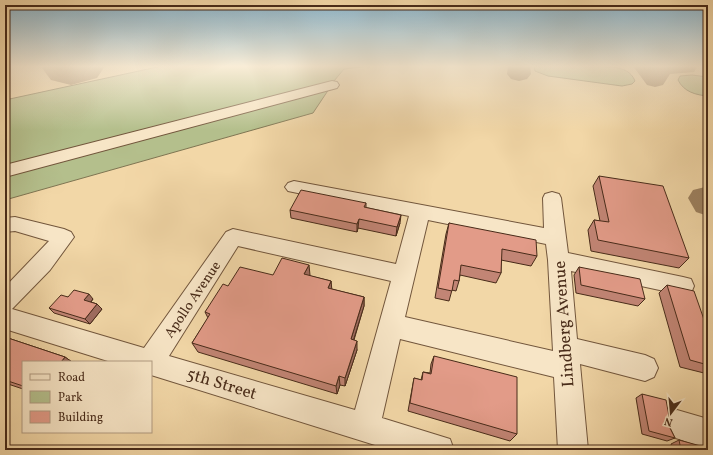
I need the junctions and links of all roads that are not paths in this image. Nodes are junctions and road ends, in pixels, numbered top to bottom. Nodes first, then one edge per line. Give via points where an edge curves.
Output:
1 (324, 87) edge
2 (5, 171) edge
3 (294, 187) dead end
4 (552, 198) dead end
5 (420, 212) junction
6 (5, 225) edge
7 (557, 249) junction
8 (404, 275) junction
9 (683, 286) dead end
10 (5, 302) edge
11 (5, 318) edge
12 (390, 325) junction
13 (566, 358) junction
14 (151, 361) joint
15 (152, 361) edge
16 (645, 368) dead end
17 (677, 426) dead end
18 (365, 427) junction
19 (708, 434) edge
20 (399, 444) edge
21 (439, 450) edge
22 (573, 450) edge

1 - 2 street
3 - 5 street
4 - 7 street, Lindberg Avenue
5 - 7 street
5 - 8 street
6 - 10 street via 15,224 64,237
7 - 9 street
7 - 13 street, Lindberg Avenue
8 - 12 street
8 - 14 street, Apollo Avenue via 233,237
11 - 14 street, 5th Street
12 - 13 street
12 - 18 street
13 - 16 street
13 - 22 street, Lindberg Avenue
15 - 18 street, 5th Street
17 - 19 street
18 - 20 street, 5th Street
20 - 21 street, 5th Street

